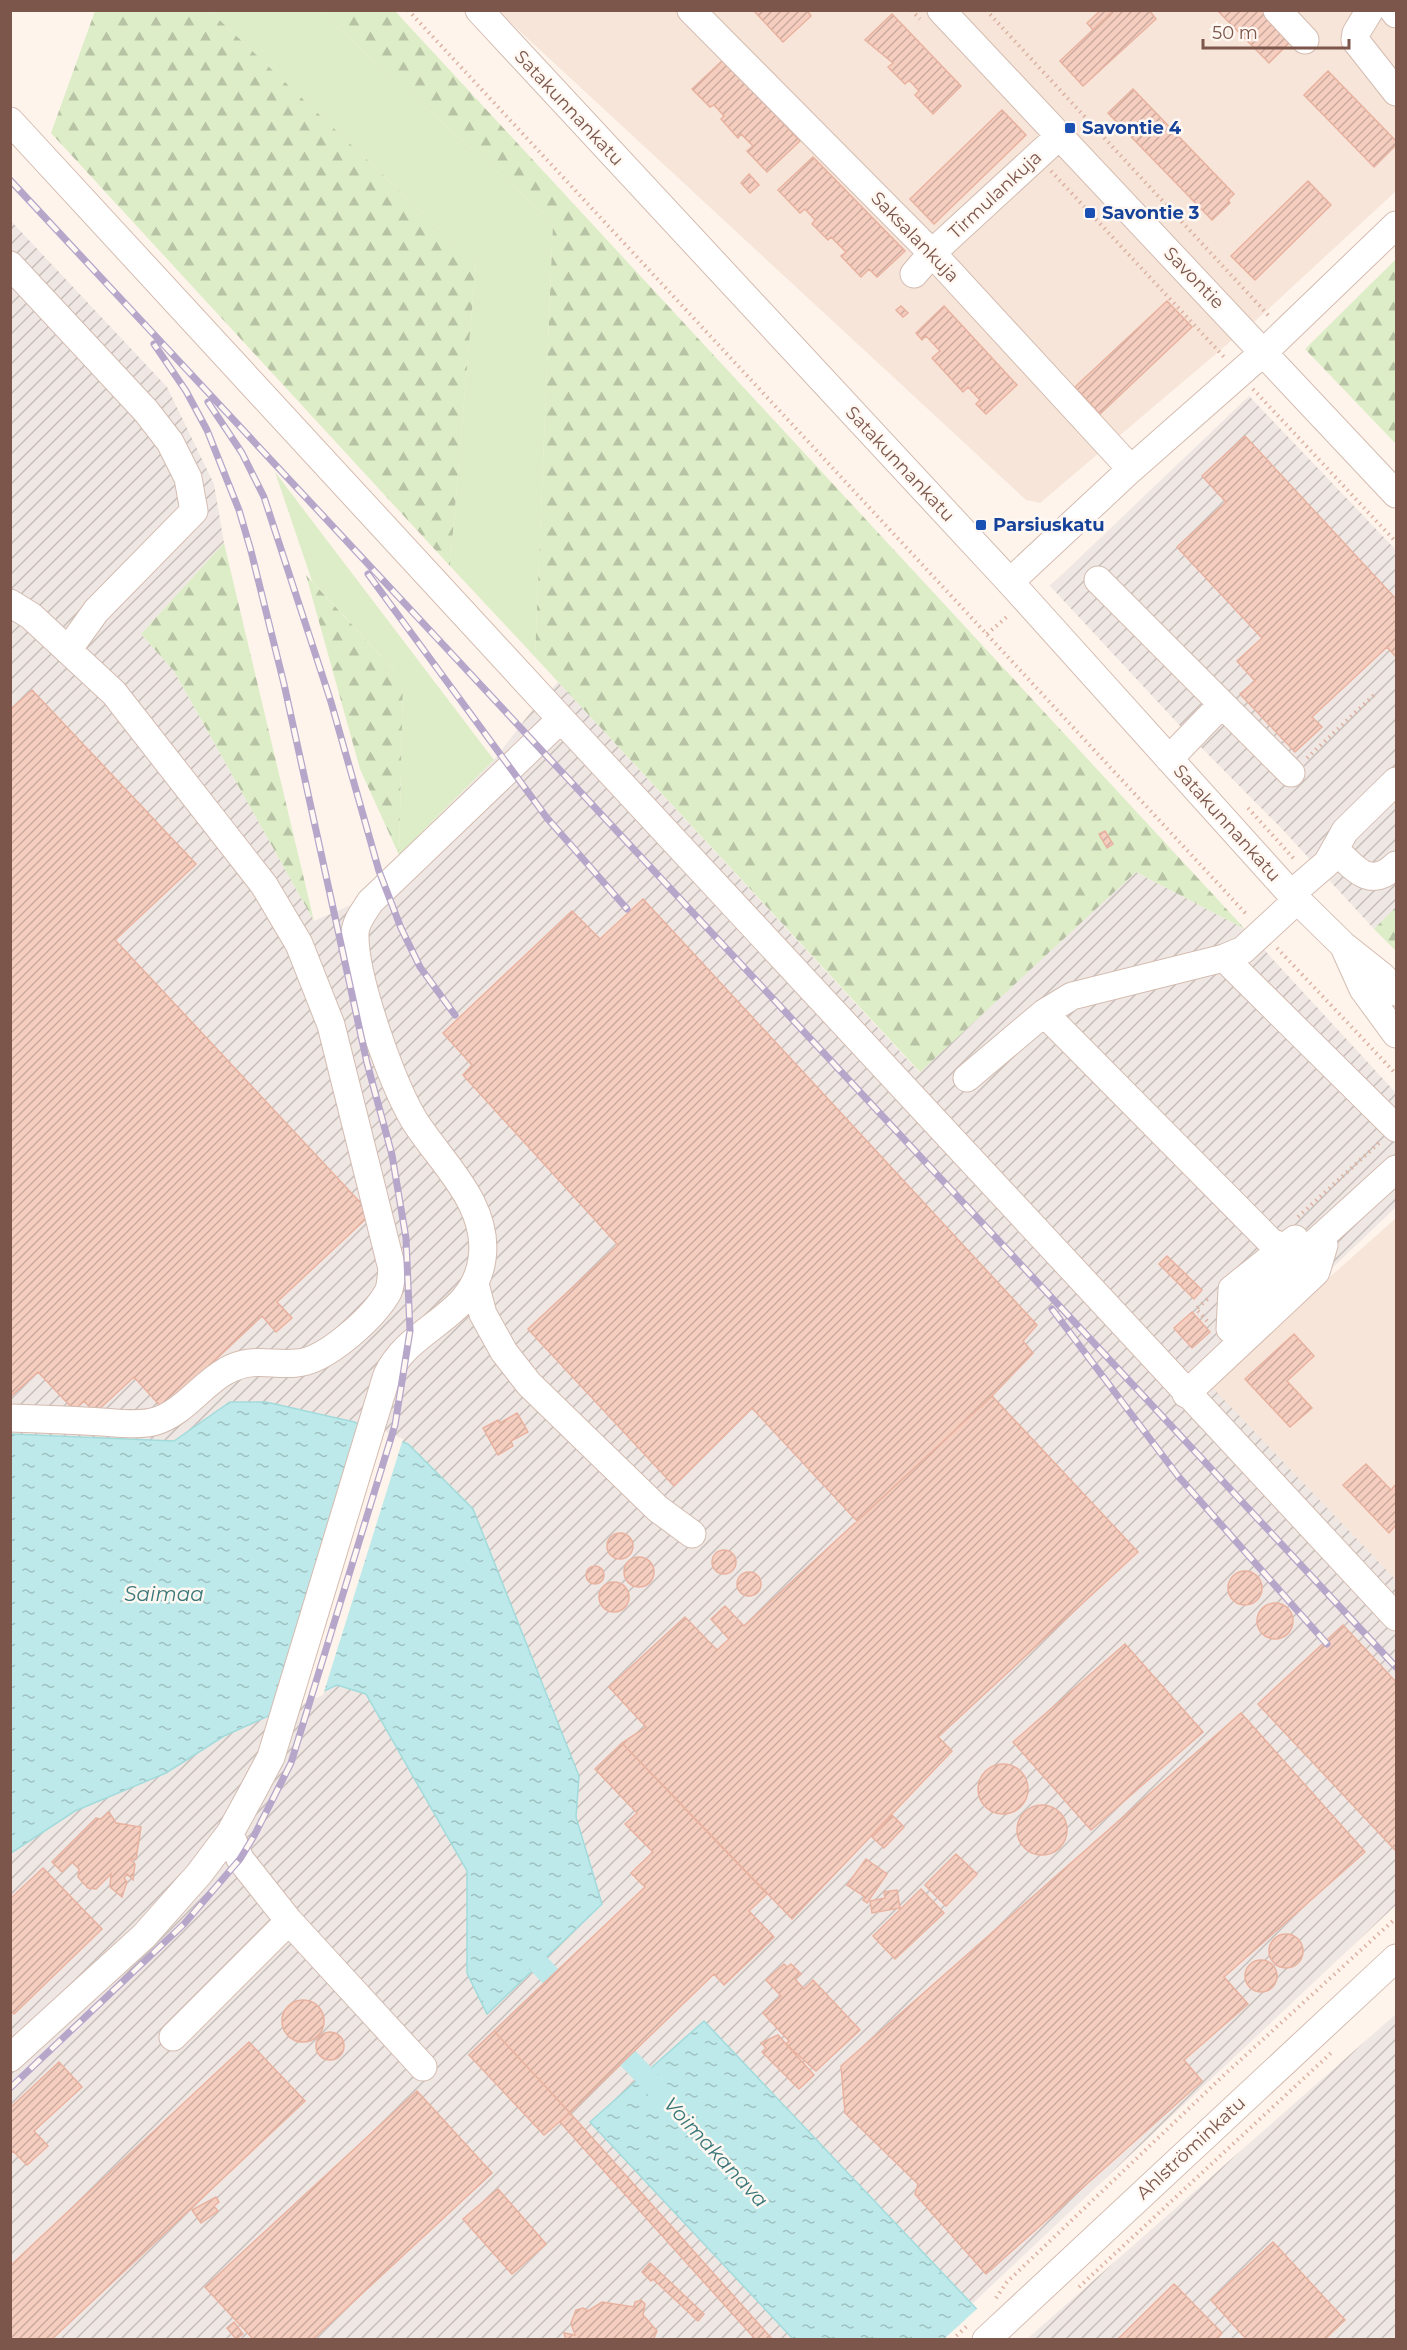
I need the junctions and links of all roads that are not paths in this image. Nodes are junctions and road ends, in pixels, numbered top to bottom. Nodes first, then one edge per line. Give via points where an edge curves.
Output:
1 (479, 10) edge
2 (691, 10) edge
3 (1277, 10) edge
4 (1371, 10) edge
5 (1393, 10) edge
6 (1396, 14) edge
7 (940, 15) edge
8 (1305, 40) dead end
9 (1396, 92) edge
10 (10, 121) edge
11 (1049, 145) junction
12 (1396, 225) edge
13 (932, 253) junction
14 (10, 265) edge
15 (914, 274) dead end
16 (1274, 342) junction
17 (1131, 469) junction
18 (1396, 494) edge
19 (1098, 580) dead end
20 (1010, 582) junction
21 (10, 603) edge
22 (68, 650) junction
23 (1222, 704) junction
24 (561, 719) junction
25 (1168, 759) junction
26 (1291, 773) road end
27 (1396, 781) edge
28 (1335, 849) junction
29 (1396, 865) edge
30 (1294, 897) junction
31 (1343, 945) junction
32 (1224, 957) junction
33 (1396, 992) edge
34 (1044, 1012) junction
35 (1396, 1034) edge
36 (967, 1078) dead end
37 (1391, 1123) edge
38 (1396, 1169) edge
39 (1328, 1233) junction
40 (1302, 1254) junction
41 (475, 1284) junction
42 (1228, 1353) junction
43 (1186, 1394) junction
44 (10, 1418) edge
45 (692, 1534) dead end
46 (1396, 1617) edge
47 (230, 1833) junction
48 (289, 1921) junction
49 (1396, 1958) edge
50 (173, 2037) dead end
51 (10, 2058) edge
52 (423, 2067) dead end
53 (986, 2340) edge

1 - 20 street, Satakunnankatu
2 - 13 street, Saksalankuja
3 - 8 street
4 - 9 street via 1355,40
5 - 6 street
7 - 11 street, Savontie
10 - 24 street
11 - 13 street, Tirmulankuja
11 - 16 street, Savontie
12 - 16 street
13 - 15 street, Tirmulankuja
13 - 17 street, Saksalankuja
14 - 22 street via 139,403 170,442 188,478 194,511 96,611
16 - 17 street
16 - 18 street, Savontie
17 - 20 street
19 - 23 street
20 - 25 street, Satakunnankatu
21 - 22 street via 32,616
22 - 44 street via 114,693 264,885 300,944 330,1025 392,1269 388,1290 370,1314 328,1351 302,1362 255,1362 228,1369 173,1413 156,1421
23 - 25 street
23 - 26 street
24 - 41 street via 370,902 355,932 357,957 377,1031 401,1097 472,1202 480,1224 482,1260
24 - 43 street
25 - 30 street, Satakunnankatu
27 - 28 street via 1345,831
28 - 29 street via 1365,875 1376,878
28 - 30 street via 1327,863
30 - 31 street, Satakunnankatu
30 - 32 street via 1263,933 1243,950
31 - 33 street, Satakunnankatu
31 - 35 street, Satakunnankatu via 1363,989
32 - 34 street via 1072,996
32 - 37 street
34 - 36 street
34 - 40 street via 1256,1228 1271,1242
38 - 39 street
39 - 40 street
39 - 40 street via 1292,1239
40 - 42 street via 1230,1319
40 - 42 street via 1316,1272
41 - 45 street via 483,1314 504,1352 529,1384 658,1509
41 - 47 street via 461,1304 396,1357 387,1375 271,1756
42 - 43 street
43 - 46 street
47 - 48 street via 240,1859
47 - 51 street via 144,1936
48 - 50 street
48 - 52 street
49 - 53 street, Ahlströminkatu via 1000,2311

